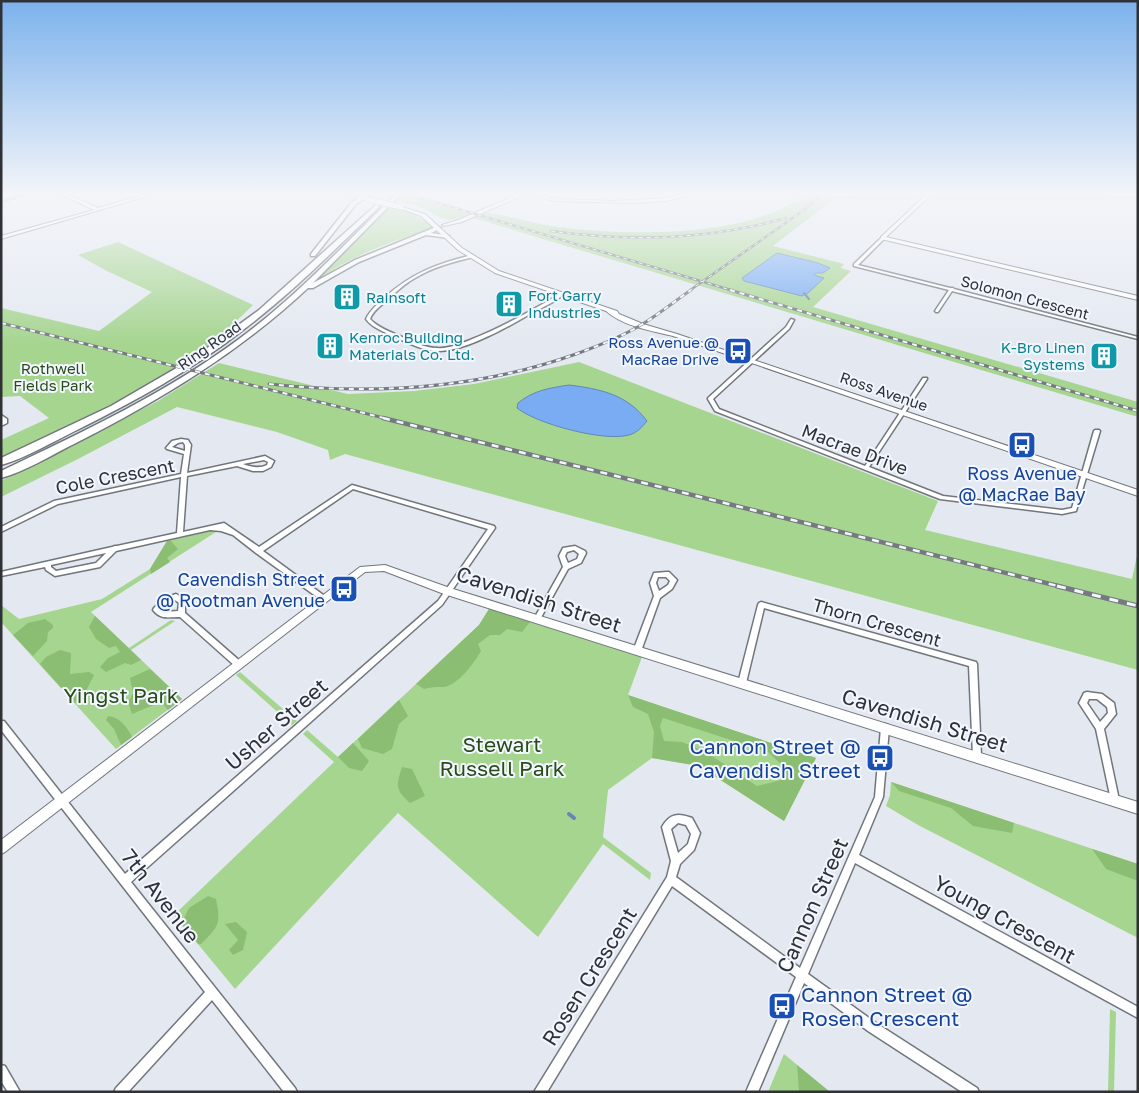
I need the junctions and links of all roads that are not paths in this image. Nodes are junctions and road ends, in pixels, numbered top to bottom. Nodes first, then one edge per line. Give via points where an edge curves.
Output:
1 (324, 243) edge
2 (336, 243) edge
3 (348, 243) edge
4 (397, 243) edge
5 (455, 243) edge
6 (462, 243) edge
7 (878, 243) edge
8 (904, 243) edge
9 (472, 256) junction
10 (952, 290) junction
11 (561, 295) junction
12 (1138, 298) edge
13 (285, 304) junction
14 (937, 310) dead end
15 (792, 320) dead end
16 (238, 330) junction
17 (1138, 338) edge
18 (752, 361) junction
19 (925, 379) dead end
20 (903, 412) junction
21 (1, 416) edge
22 (1, 425) edge
23 (1097, 431) dead end
24 (186, 453) dead end
25 (1, 462) edge
26 (240, 465) dead end
27 (866, 468) junction
28 (1084, 474) junction
29 (1, 475) edge
30 (184, 475) junction
31 (1138, 493) edge
32 (1, 530) edge
33 (180, 534) junction
34 (115, 548) junction
35 (258, 551) junction
36 (48, 563) junction
37 (566, 567) dead end
38 (1, 574) edge
39 (447, 591) junction
40 (657, 596) dead end
41 (324, 599) junction
42 (181, 614) dead end
43 (537, 619) junction
44 (637, 651) junction
45 (238, 664) junction
46 (742, 683) junction
47 (1, 724) edge
48 (885, 728) junction
49 (1100, 728) dead end
50 (977, 756) junction
51 (1115, 800) junction
52 (62, 801) junction
53 (1138, 808) edge
54 (1, 848) edge
55 (853, 857) junction
56 (676, 861) dead end
57 (671, 879) junction
58 (125, 881) junction
59 (802, 974) junction
60 (212, 992) junction
61 (1138, 1013) edge
62 (1, 1070) edge
63 (14, 1092) edge
64 (120, 1092) edge
65 (291, 1092) edge
66 (540, 1092) edge
67 (752, 1092) edge
68 (973, 1092) edge

1 - 16 highway
2 - 16 highway, Ring Road
3 - 13 highway, Ring Road
4 - 13 highway via 347,264
5 - 9 street, Ross Avenue
6 - 9 street, Ross Avenue
7 - 10 street, Solomon Crescent via 856,265
8 - 12 street
9 - 11 street, Ross Avenue via 497,272
9 - 11 street via 410,278 373,310 368,319 425,347 448,350
10 - 14 street
10 - 17 street, Solomon Crescent
11 - 18 street, Ross Avenue
13 - 29 highway, Ring Road via 242,340 176,385
15 - 18 street, Macrae Drive via 788,328
16 - 25 highway, Ring Road via 154,386
18 - 20 street, Ross Avenue
18 - 27 street, Macrae Drive via 710,399 717,410
19 - 20 street
20 - 27 street
20 - 28 street, Ross Avenue
21 - 22 street via 4,423
23 - 28 street
24 - 30 street
26 - 30 street
27 - 28 street, Macrae Drive via 942,498 1062,512 1074,510
28 - 31 street, Ross Avenue
30 - 32 street, Cole Crescent via 56,502
30 - 33 street, Cole Crescent
33 - 34 street
33 - 35 street via 220,529 234,533
34 - 36 street
34 - 36 street via 98,565 56,574 48,568
35 - 39 street, Usher Street via 352,487 492,528
35 - 41 street
36 - 38 street
37 - 43 street
39 - 41 street, Cavendish Street via 385,568 363,569
39 - 43 street, Cavendish Street
39 - 58 street, Usher Street via 440,603
40 - 44 street
41 - 45 street, Cavendish Street
42 - 45 street
43 - 44 street, Cavendish Street
44 - 46 street, Cavendish Street
45 - 52 street, Cavendish Street
46 - 48 street, Cavendish Street
46 - 50 street, Thorn Crescent via 761,605 973,664
47 - 52 street, 7th Avenue
48 - 50 street, Cavendish Street
48 - 55 street, Cannon Street via 879,797
49 - 51 street
50 - 51 street, Cavendish Street
51 - 53 street, Cavendish Street
52 - 54 street, Cavendish Street
52 - 58 street, 7th Avenue
55 - 59 street, Cannon Street
55 - 61 street, Young Crescent
56 - 57 street, Rosen Crescent
57 - 59 street
57 - 66 street, Rosen Crescent
58 - 60 street, 7th Avenue
59 - 67 street, Cannon Street
59 - 68 street via 872,1027
60 - 64 street
60 - 65 street, 7th Avenue
62 - 63 street

